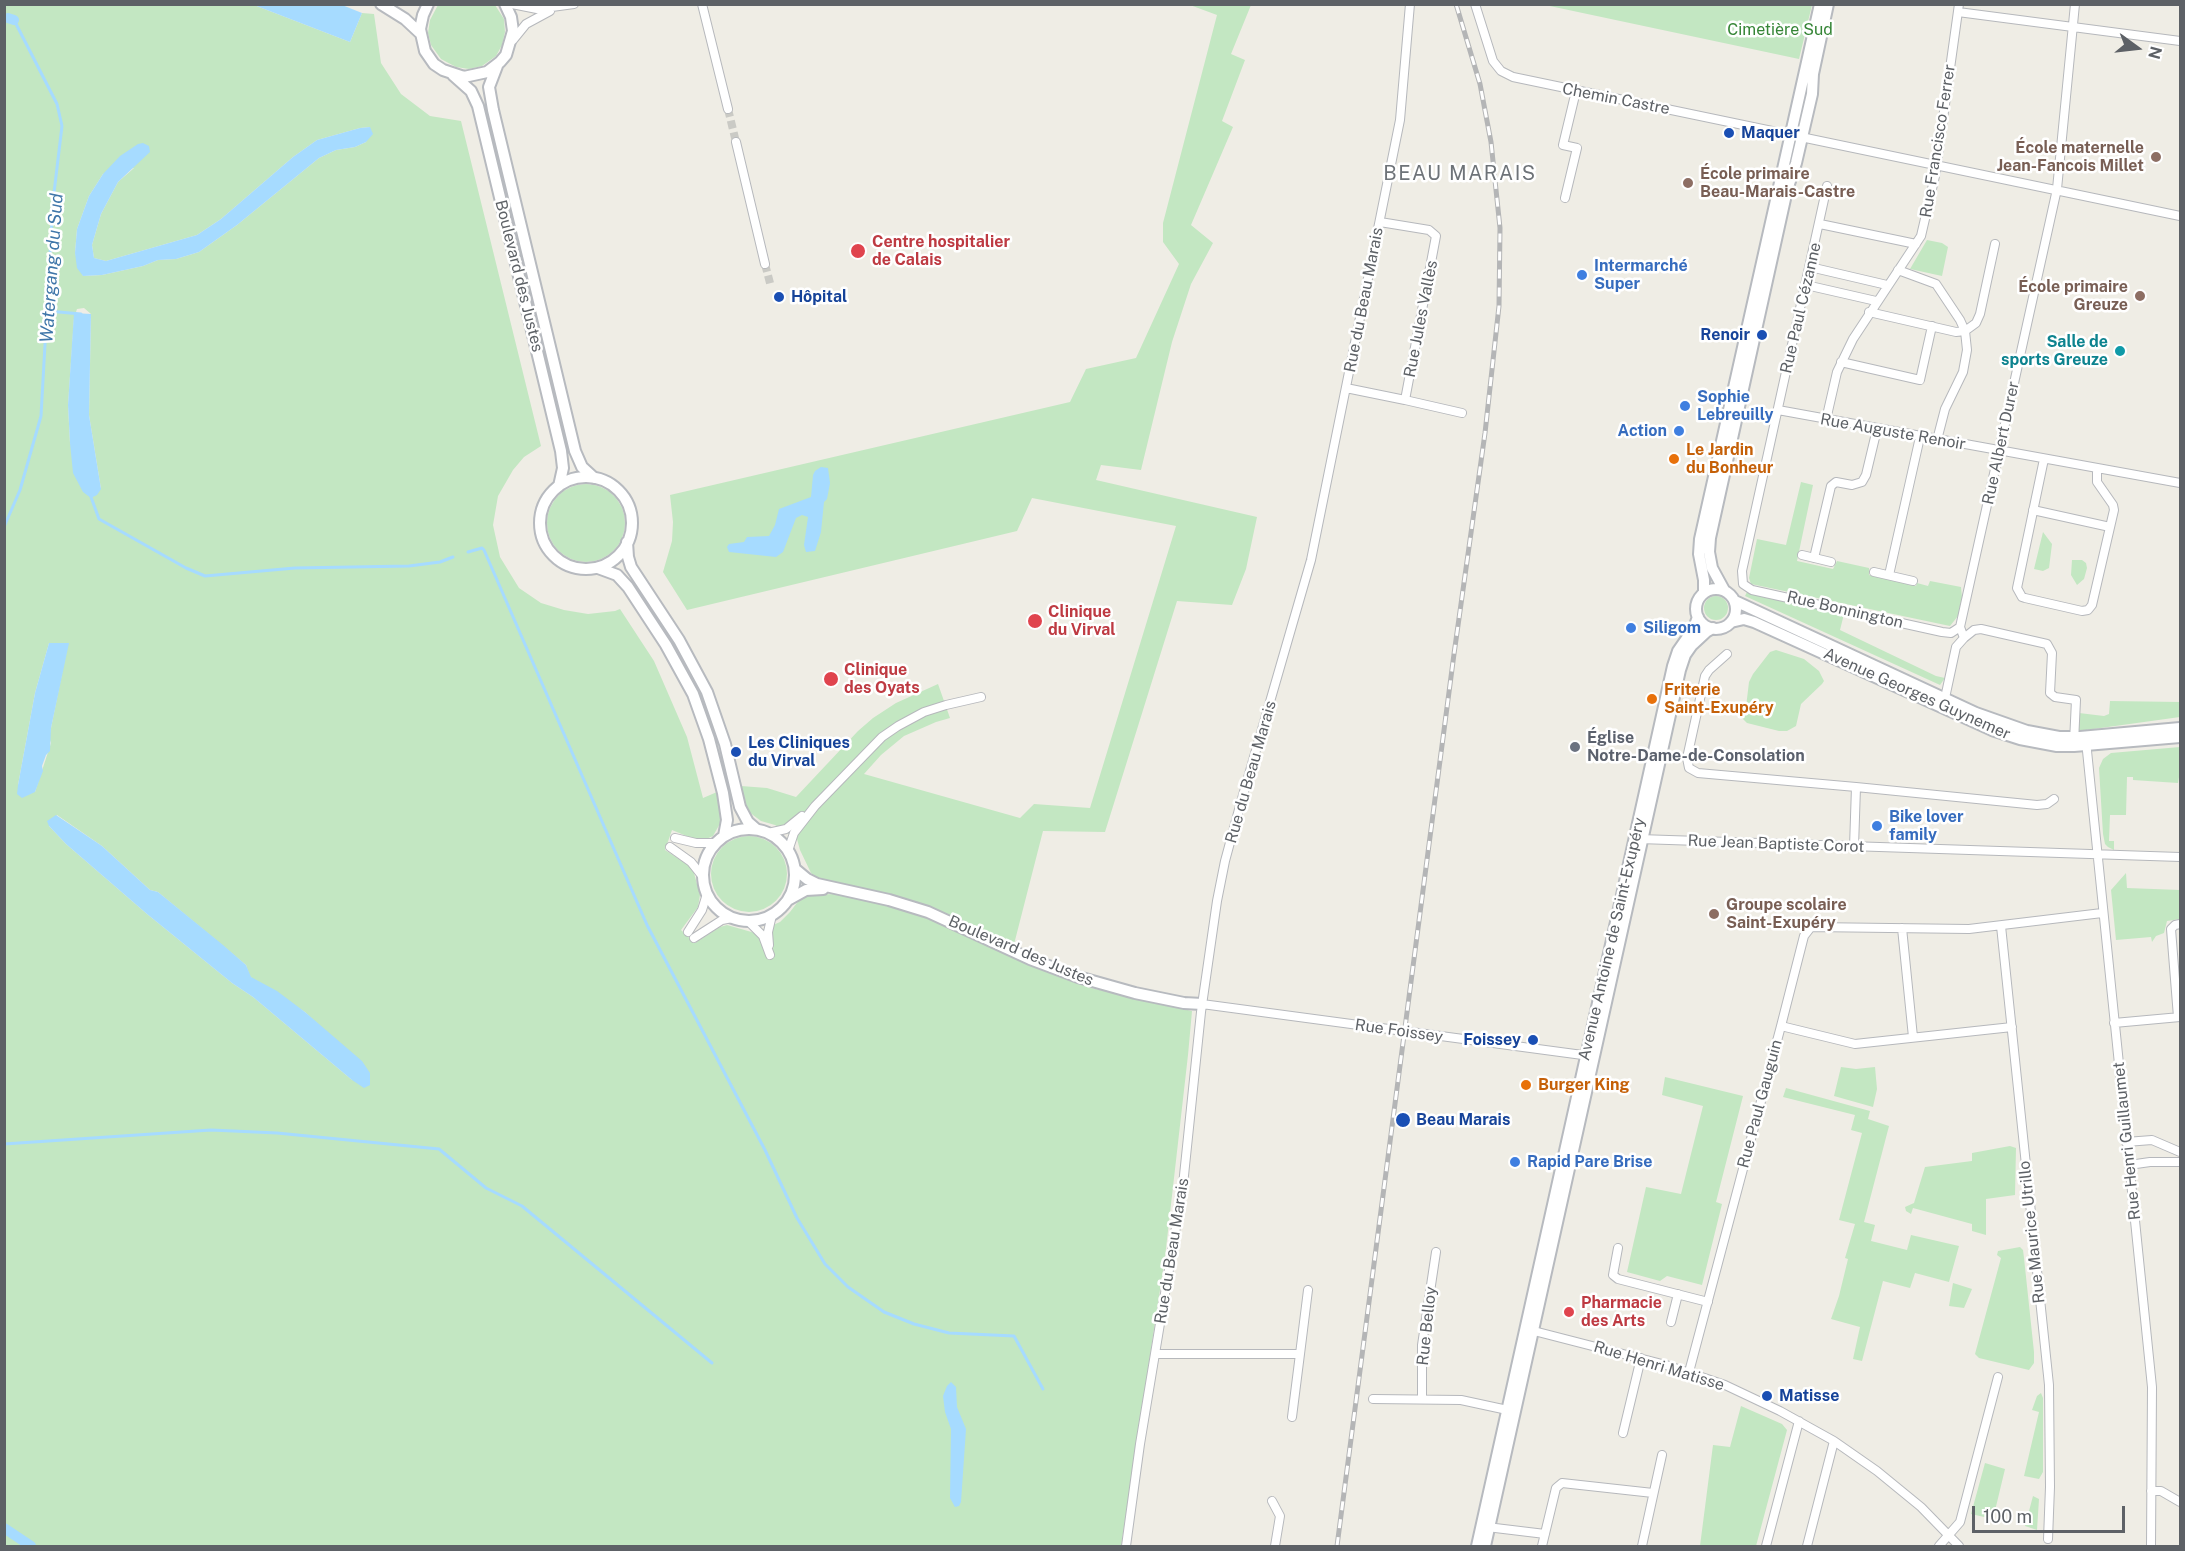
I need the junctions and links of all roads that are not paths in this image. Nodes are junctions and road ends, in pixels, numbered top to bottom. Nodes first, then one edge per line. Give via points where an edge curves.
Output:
1 (381, 4) edge
2 (428, 4) edge
3 (505, 4) edge
4 (512, 4) edge
5 (574, 4) edge
6 (702, 4) edge
7 (1475, 4) edge
8 (1820, 4) edge
9 (1828, 4) edge
10 (2075, 4) edge
11 (1407, 5) edge
12 (560, 8) junction
13 (1959, 8) edge
14 (2073, 27) junction
15 (420, 33) junction
16 (512, 41) junction
17 (2181, 41) edge
18 (497, 66) junction
19 (453, 75) junction
20 (1575, 91) junction
21 (728, 109) tunnel mouth
22 (1797, 136) junction
23 (736, 142) tunnel mouth
24 (1936, 165) junction
25 (1827, 186) dead end
26 (2057, 189) junction
27 (1566, 198) dead end
28 (2181, 216) edge
29 (1380, 222) junction
30 (1820, 224) junction
31 (1916, 244) junction
32 (1995, 244) dead end
33 (765, 264) tunnel mouth
34 (1810, 267) junction
35 (1898, 270) junction
36 (1806, 285) junction
37 (1887, 285) junction
38 (1876, 301) junction
39 (1869, 312) junction
40 (1932, 326) junction
41 (1965, 332) junction
42 (1841, 362) junction
43 (1346, 388) junction
44 (1405, 400) junction
45 (1778, 410) junction
46 (1462, 412) dead end
47 (1826, 420) junction
48 (1877, 429) junction
49 (1920, 437) junction
50 (1937, 440) junction
51 (1999, 451) junction
52 (2044, 459) junction
53 (2097, 468) junction
54 (594, 478) junction
55 (2181, 483) edge
56 (559, 486) junction
57 (2033, 510) junction
58 (2110, 527) junction
59 (627, 542) junction
60 (1802, 555) dead end
61 (1814, 558) junction
62 (1831, 562) dead end
63 (598, 568) junction
64 (1742, 571) joint
65 (1874, 572) dead end
66 (1889, 575) junction
67 (1913, 581) dead end
68 (1724, 590) junction
69 (1704, 593) junction
70 (1734, 601) junction
71 (1698, 617) junction
72 (1731, 622) junction
73 (1960, 627) junction
74 (1713, 628) junction
75 (1964, 638) junction
76 (1727, 654) dead end
77 (981, 697) dead end
78 (1945, 698) junction
79 (2181, 728) edge
80 (2181, 737) edge
81 (2080, 742) junction
82 (1856, 787) junction
83 (2054, 799) dead end
84 (814, 806) junction
85 (756, 829) junction
86 (768, 833) junction
87 (675, 838) dead end
88 (1638, 838) junction
89 (720, 840) junction
90 (670, 847) dead end
91 (1854, 847) junction
92 (788, 851) junction
93 (2097, 855) junction
94 (2181, 857) edge
95 (795, 869) junction
96 (703, 877) junction
97 (841, 890) junction
98 (707, 894) junction
99 (787, 901) junction
100 (2103, 913) junction
101 (772, 915) junction
102 (732, 918) junction
103 (748, 921) junction
104 (2181, 924) edge
105 (2001, 926) junction
106 (1902, 928) junction
107 (1203, 1004) junction
108 (2179, 1017) edge
109 (2114, 1023) junction
110 (1781, 1026) junction
111 (2012, 1027) junction
112 (1913, 1037) junction
113 (1590, 1056) junction
114 (2126, 1142) junction
115 (2181, 1152) edge
116 (2181, 1162) edge
117 (2129, 1165) junction
118 (1618, 1248) dead end
119 (1436, 1252) dead end
120 (1308, 1290) dead end
121 (1678, 1294) junction
122 (1708, 1302) junction
123 (1671, 1322) dead end
124 (1529, 1330) junction
125 (1155, 1354) junction
126 (1300, 1354) junction
127 (1641, 1358) junction
128 (1689, 1372) junction
129 (1998, 1377) dead end
130 (1373, 1399) dead end
131 (1422, 1399) junction
132 (1511, 1411) junction
133 (1292, 1417) dead end
134 (1799, 1421) junction
135 (1623, 1433) dead end
136 (1834, 1441) junction
137 (1662, 1455) dead end
138 (2151, 1491) junction
139 (1653, 1493) junction
140 (1272, 1501) dead end
141 (2181, 1502) edge
142 (1485, 1527) junction
143 (1545, 1534) junction
144 (1949, 1536) junction
145 (2048, 1539) dead end
146 (1126, 1546) edge
147 (1275, 1546) edge
148 (1477, 1546) edge
149 (1485, 1546) edge
150 (1542, 1546) edge
151 (1642, 1546) edge
152 (1766, 1546) edge
153 (1807, 1546) edge
154 (1939, 1546) edge
155 (1959, 1546) edge
156 (2151, 1546) edge

1 - 15 street
2 - 15 street
3 - 16 street via 512,22
4 - 12 street
5 - 12 street
6 - 21 street
7 - 20 street, Chemin Castre via 1490,55 1502,71
8 - 22 street
9 - 22 street via 1812,94
10 - 14 street, Rue Albert Durer
11 - 29 street, Rue du Beau Marais via 1402,108
12 - 16 street via 531,21
13 - 14 street
13 - 24 street, Rue Francisco Ferrer
14 - 17 street
14 - 26 street, Rue Albert Durer
15 - 19 street, Boulevard des Justes via 431,60
16 - 18 street, Boulevard des Justes
18 - 19 street via 476,76
18 - 54 street, Boulevard des Justes via 489,87 493,110 575,451 582,467
19 - 56 street, Boulevard des Justes via 471,91 478,106 561,451
20 - 22 street, Chemin Castre
20 - 27 street via 1563,145 1576,148
22 - 24 street, Chemin Castre
22 - 68 street via 1710,538 1712,568
22 - 69 street via 1700,538
23 - 33 street
24 - 26 street, Chemin Castre
24 - 31 street, Rue Francisco Ferrer via 1923,232
25 - 30 street, Rue Paul Cézanne
26 - 28 street, Chemin Castre
26 - 51 street, Rue Albert Durer
29 - 43 street, Rue du Beau Marais
29 - 44 street, Rue Jules Vallès via 1429,230 1436,237
30 - 31 street
30 - 34 street, Rue Paul Cézanne
31 - 35 street, Rue Francisco Ferrer
32 - 41 street via 1980,314
34 - 36 street, Rue Paul Cézanne
34 - 37 street
35 - 37 street, Rue Francisco Ferrer
35 - 41 street via 1936,284
36 - 38 street
36 - 45 street, Rue Paul Cézanne
37 - 38 street, Rue Francisco Ferrer
38 - 39 street, Rue Francisco Ferrer
39 - 40 street
39 - 42 street, Rue Francisco Ferrer
40 - 41 street
40 - 42 street via 1920,381
41 - 50 street via 1963,372 1945,408
42 - 47 street, Rue Francisco Ferrer
43 - 44 street, Rue Jules Vallès
43 - 107 street, Rue du Beau Marais via 1307,576 1226,861
44 - 46 street
45 - 47 street, Rue Auguste Renoir
45 - 64 street, Rue Paul Cézanne
47 - 48 street, Rue Auguste Renoir
48 - 49 street, Rue Auguste Renoir
48 - 61 street via 1862,482 1836,482 1831,486
49 - 50 street, Rue Auguste Renoir
49 - 66 street
50 - 51 street, Rue Auguste Renoir
51 - 52 street, Rue Auguste Renoir
51 - 73 street, Rue Albert Durer
52 - 53 street, Rue Auguste Renoir
52 - 57 street
53 - 55 street, Rue Auguste Renoir
53 - 58 street via 2097,482 2113,505
54 - 56 street via 576,479
54 - 59 street via 611,485 626,500 632,520
56 - 63 street via 542,512 540,528 544,543 567,565
57 - 58 street
57 - 58 street via 2018,591 2025,598 2082,611 2092,605
59 - 63 street via 617,557
59 - 85 street via 631,567 670,624 707,692 740,807
60 - 61 street
61 - 62 street
63 - 89 street via 613,572 628,587 693,694 723,793 727,820
64 - 73 street, Rue Bonnington via 1743,584 1752,590 1942,632 1951,633
65 - 66 street
66 - 67 street
68 - 69 street
68 - 70 street
69 - 71 street via 1697,604
70 - 72 street via 1736,614
70 - 78 street, Avenue Georges Guynemer
71 - 74 street
71 - 88 street, Avenue Antoine de Saint-Exupéry via 1673,666
72 - 74 street via 1723,628
72 - 81 street, Avenue Georges Guynemer via 1754,622 2000,733 2031,742
73 - 75 street
74 - 88 street, Avenue Antoine de Saint-Exupéry via 1697,640 1683,662
75 - 78 street via 1956,647
75 - 81 street, Rue Henri Guillaumet via 1982,629 2047,644 2052,653 2051,695 2076,700
76 - 82 street via 1705,676 1687,758 1692,770
77 - 84 street via 935,708 898,726 868,750
78 - 81 street, Avenue Georges Guynemer via 2014,728
79 - 81 street, Avenue Georges Guynemer
80 - 81 street, Avenue Georges Guynemer
81 - 93 street, Rue Henri Guillaumet
82 - 83 street via 2037,805
82 - 91 street
84 - 86 street via 786,829
84 - 92 street via 794,833
85 - 86 street
85 - 89 street via 739,830
86 - 92 street
87 - 89 street via 696,843
88 - 91 street, Rue Jean Baptiste Corot
88 - 113 street, Avenue Antoine de Saint-Exupéry
89 - 96 street via 707,857
90 - 96 street via 691,862
91 - 93 street, Rue Jean Baptiste Corot
92 - 95 street
93 - 94 street, Rue Jean Baptiste Corot
93 - 100 street, Rue Henri Guillaumet
95 - 97 street, Boulevard des Justes via 812,882
95 - 99 street
96 - 98 street
97 - 99 street, Boulevard des Justes via 810,889
97 - 107 street, Boulevard des Justes via 914,907 1050,967 1097,983 1157,998
98 - 102 street via 716,908
98 - 102 street via 691,935
99 - 101 street
100 - 105 street
100 - 109 street, Rue Henri Guillaumet
101 - 103 street
101 - 103 street via 768,932 770,955 763,936
102 - 103 street
104 - 108 street via 2171,929
105 - 106 street
105 - 111 street, Rue Maurice Utrillo
106 - 110 street via 1815,926 1807,930
106 - 112 street
107 - 113 street, Rue Foissey
107 - 125 street, Rue du Beau Marais via 1183,1185
108 - 109 street
109 - 114 street, Rue Henri Guillaumet
110 - 112 street, Rue Paul Gauguin via 1851,1044
110 - 122 street, Rue Paul Gauguin
111 - 112 street, Rue Paul Gauguin
111 - 145 street, Rue Maurice Utrillo via 2049,1385
113 - 124 street, Avenue Antoine de Saint-Exupéry
114 - 115 street via 2152,1140
114 - 117 street, Rue Henri Guillaumet
116 - 117 street
117 - 138 street, Rue Henri Guillaumet via 2152,1387
118 - 121 street via 1613,1275 1618,1280
119 - 131 street, Rue Belloy via 1422,1345
120 - 126 street
121 - 122 street
121 - 123 street
122 - 128 street, Rue Paul Gauguin
124 - 127 street, Rue Henri Matisse
124 - 132 street, Avenue Antoine de Saint-Exupéry
125 - 126 street
125 - 146 street, Rue du Beau Marais
126 - 133 street
127 - 128 street, Rue Henri Matisse
127 - 135 street
128 - 134 street, Rue Henri Matisse
129 - 144 street via 1960,1522
130 - 131 street
131 - 132 street via 1468,1401
132 - 142 street, Avenue Antoine de Saint-Exupéry
134 - 136 street, Rue Henri Matisse
134 - 152 street
136 - 144 street, Rue Henri Matisse via 1902,1491
136 - 153 street
137 - 139 street
138 - 141 street via 2161,1491
138 - 156 street, Rue Henri Guillaumet
139 - 143 street via 1566,1483 1556,1488
139 - 151 street
140 - 147 street via 1280,1516
142 - 143 street
142 - 148 street, Avenue Antoine de Saint-Exupéry
142 - 149 street, Avenue Antoine de Saint-Exupéry
143 - 150 street
144 - 154 street
144 - 155 street, Rue Henri Matisse

